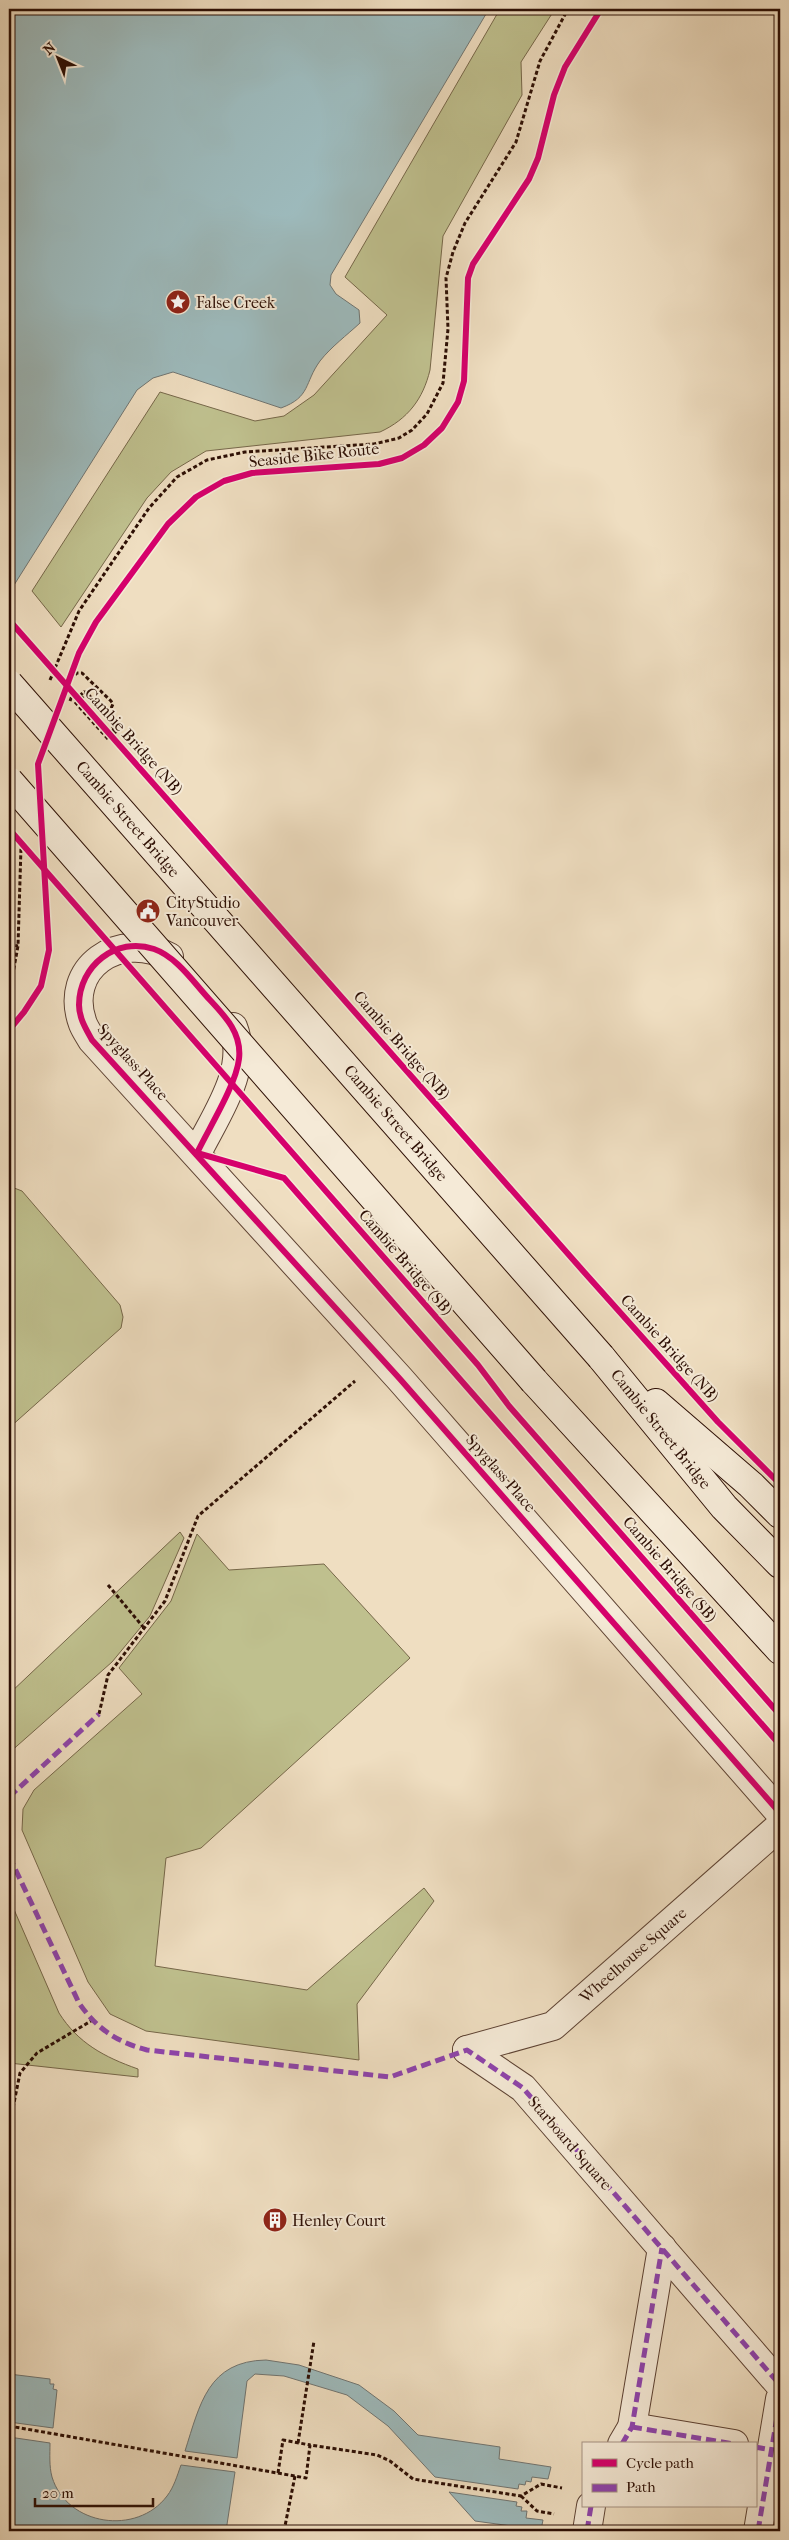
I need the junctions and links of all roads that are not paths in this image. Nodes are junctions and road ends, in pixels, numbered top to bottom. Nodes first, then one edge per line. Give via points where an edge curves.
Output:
1 (9, 684) edge
2 (9, 782) edge
3 (197, 1153) junction
4 (601, 1357) junction
5 (780, 1514) edge
6 (780, 1564) edge
7 (780, 1650) edge
8 (780, 1813) edge
9 (780, 1826) edge
10 (468, 2050) joint
11 (662, 2248) junction
12 (780, 2385) edge
13 (780, 2399) edge
14 (627, 2435) edge
15 (710, 2442) edge
16 (763, 2449) edge
17 (591, 2508) edge
18 (587, 2531) edge
19 (758, 2531) edge

1 - 4 street, Cambie Street Bridge, bridge
2 - 7 street, bridge via 534,1381
3 - 3 street, Spyglass Place via 234,1077 239,1059 238,1040 231,1023 172,959 142,946 113,950 88,971 81,988 79,1006 83,1024 92,1040
3 - 8 street, Spyglass Place via 400,1379
4 - 5 street via 752,1485
4 - 6 street, Cambie Street Bridge via 724,1507
9 - 10 street, Wheelhouse Square via 553,2026
10 - 11 street, Starboard Square via 523,2088
11 - 12 street, Starboard Square
11 - 14 street
13 - 16 street
14 - 15 street
16 - 19 street
17 - 18 street

